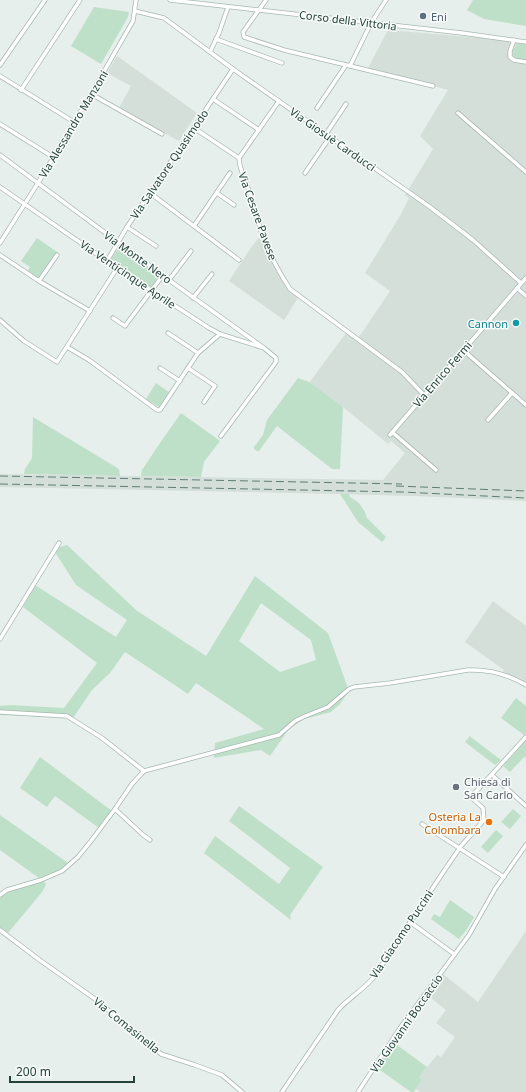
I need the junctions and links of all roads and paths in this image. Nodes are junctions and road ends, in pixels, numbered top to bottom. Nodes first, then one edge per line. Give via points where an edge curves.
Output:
1 (45, 0) edge
2 (80, 0) edge
3 (136, 0) edge
4 (170, 0) edge
5 (266, 0) edge
6 (386, 0) edge
7 (201, 2) edge
8 (228, 7) junction
9 (260, 10) junction
10 (135, 12) junction
11 (371, 23) junction
12 (216, 39) junction
13 (514, 40) junction
14 (526, 42) edge
15 (210, 52) junction
16 (526, 62) edge
17 (282, 63) dead end
18 (0, 65) edge
19 (348, 66) junction
20 (233, 69) junction
21 (0, 76) edge
22 (433, 86) dead end
23 (21, 90) junction
24 (91, 94) junction
25 (213, 99) junction
26 (279, 101) junction
27 (346, 104) dead end
28 (317, 108) dead end
29 (458, 113) dead end
30 (74, 122) junction
31 (0, 124) edge
32 (194, 128) junction
33 (259, 130) junction
34 (162, 134) dead end
35 (328, 135) junction
36 (0, 154) edge
37 (53, 157) junction
38 (239, 158) junction
39 (305, 172) dead end
40 (526, 172) edge
41 (230, 173) dead end
42 (38, 183) junction
43 (0, 188) edge
44 (216, 192) junction
45 (150, 193) junction
46 (24, 204) junction
47 (234, 205) dead end
48 (194, 226) junction
49 (127, 227) junction
50 (118, 242) junction
51 (0, 243) edge
52 (156, 246) dead end
53 (191, 251) dead end
54 (0, 255) edge
55 (57, 255) dead end
56 (239, 260) dead end
57 (107, 261) junction
58 (117, 268) junction
59 (212, 274) dead end
60 (163, 275) junction
61 (526, 278) edge
62 (169, 280) junction
63 (39, 281) junction
64 (522, 283) junction
65 (517, 288) junction
66 (152, 290) junction
67 (526, 296) edge
68 (194, 298) junction
69 (90, 310) junction
70 (113, 318) dead end
71 (0, 320) edge
72 (168, 333) dead end
73 (220, 334) junction
74 (67, 347) junction
75 (264, 348) junction
76 (463, 350) junction
77 (198, 353) junction
78 (160, 368) dead end
79 (188, 368) junction
80 (180, 381) junction
81 (512, 393) junction
82 (424, 395) junction
83 (204, 402) dead end
84 (526, 405) edge
85 (488, 420) dead end
86 (221, 436) dead end
87 (436, 470) dead end
88 (59, 543) dead end
89 (0, 639) edge
90 (526, 685) edge
91 (0, 712) edge
92 (526, 737) edge
93 (144, 771) junction
94 (492, 775) junction
95 (526, 806) edge
96 (115, 809) junction
97 (422, 824) dead end
98 (150, 840) dead end
99 (526, 845) edge
100 (460, 849) junction
101 (504, 877) junction
102 (0, 896) edge
103 (410, 922) junction
104 (0, 930) edge
105 (454, 954) junction
106 (242, 1092) edge
107 (282, 1092) edge
108 (358, 1092) edge

1 - 18 street
2 - 23 street
3 - 10 street, Via Alessandro Manzoni
4 - 7 street, Corso della Vittoria
5 - 9 street
6 - 11 street
7 - 8 street, Corso della Vittoria
8 - 9 street, Corso della Vittoria
8 - 12 street
9 - 11 street, Corso della Vittoria
9 - 19 street via 243,32 244,37
10 - 15 street, Via Giosuè Carducci via 164,18
10 - 24 street, Via Alessandro Manzoni via 133,21
11 - 13 street, Corso della Vittoria
11 - 19 street
12 - 15 street
12 - 17 street
13 - 14 street, Corso della Vittoria
13 - 16 street via 510,57
15 - 20 street, Via Giosuè Carducci
19 - 22 street
19 - 28 street
20 - 25 street, Via Salvatore Quasimodo
20 - 26 street, Via Giosuè Carducci
21 - 23 street
23 - 30 street
24 - 30 street, Via Alessandro Manzoni
24 - 34 street
25 - 32 street, Via Salvatore Quasimodo
25 - 33 street
26 - 33 street, Via Cesare Pavese
26 - 35 street, Via Giosuè Carducci
27 - 35 street
29 - 40 street
30 - 37 street, Via Alessandro Manzoni
31 - 37 street
32 - 38 street
32 - 45 street, Via Salvatore Quasimodo
33 - 38 street, Via Cesare Pavese
35 - 39 street
35 - 64 street, Via Giosuè Carducci via 430,207
36 - 42 street, Via Monte Nero
37 - 42 street, Via Alessandro Manzoni
38 - 82 street, Via Cesare Pavese via 239,165 262,235 290,289 402,372
41 - 44 street
42 - 46 street, Via Alessandro Manzoni
42 - 50 street, Via Monte Nero
43 - 46 street, Via Venticinque Aprile
44 - 47 street
44 - 48 street
45 - 48 street
45 - 49 street, Via Salvatore Quasimodo
46 - 51 street, Via Alessandro Manzoni
46 - 57 street, Via Venticinque Aprile
48 - 56 street
49 - 50 street, Via Salvatore Quasimodo
49 - 52 street
50 - 57 street, Via Salvatore Quasimodo
50 - 60 street, Via Monte Nero
53 - 62 street
54 - 63 street
55 - 63 street
57 - 58 street, Via Venticinque Aprile
58 - 66 street, Via Venticinque Aprile
58 - 69 street
59 - 68 street
60 - 62 street, Via Monte Nero
60 - 66 street
61 - 64 street, Via Enrico Fermi
62 - 68 street, Via Monte Nero
63 - 69 street
64 - 65 street, Via Enrico Fermi
65 - 67 street
65 - 76 street, Via Enrico Fermi
66 - 70 street via 125,326
66 - 73 street, Via Venticinque Aprile
68 - 75 street, Via Monte Nero
69 - 74 street
71 - 74 street via 24,341 57,362
72 - 77 street
73 - 75 street, Via Venticinque Aprile
73 - 77 street
74 - 80 street via 157,410 160,410
75 - 86 street, Via Monte Nero via 276,358 276,362
76 - 81 street
76 - 82 street, Via Enrico Fermi
77 - 79 street
78 - 80 street
79 - 80 street
79 - 83 street via 215,386
81 - 84 street
81 - 85 street
82 - 87 street, Via Enrico Fermi via 391,433
88 - 89 street
90 - 93 street via 482,670 468,670 354,687 328,707 295,721 279,735
91 - 93 street via 67,716 102,738
92 - 94 street
93 - 96 street
94 - 95 street
94 - 100 street, Via Giacomo Puccini via 472,797 483,808 484,820
96 - 98 street
96 - 102 street via 78,857 62,871 7,890
97 - 100 street
99 - 101 street, Via Giovanni Boccaccio
100 - 101 street
100 - 103 street, Via Giacomo Puccini
101 - 105 street, Via Giovanni Boccaccio via 473,930
103 - 105 street
103 - 107 street, Via Giacomo Puccini via 374,978 338,1010
104 - 106 street, Via Comasinella via 95,999 161,1054 222,1075
105 - 108 street, Via Giovanni Boccaccio via 400,1028

